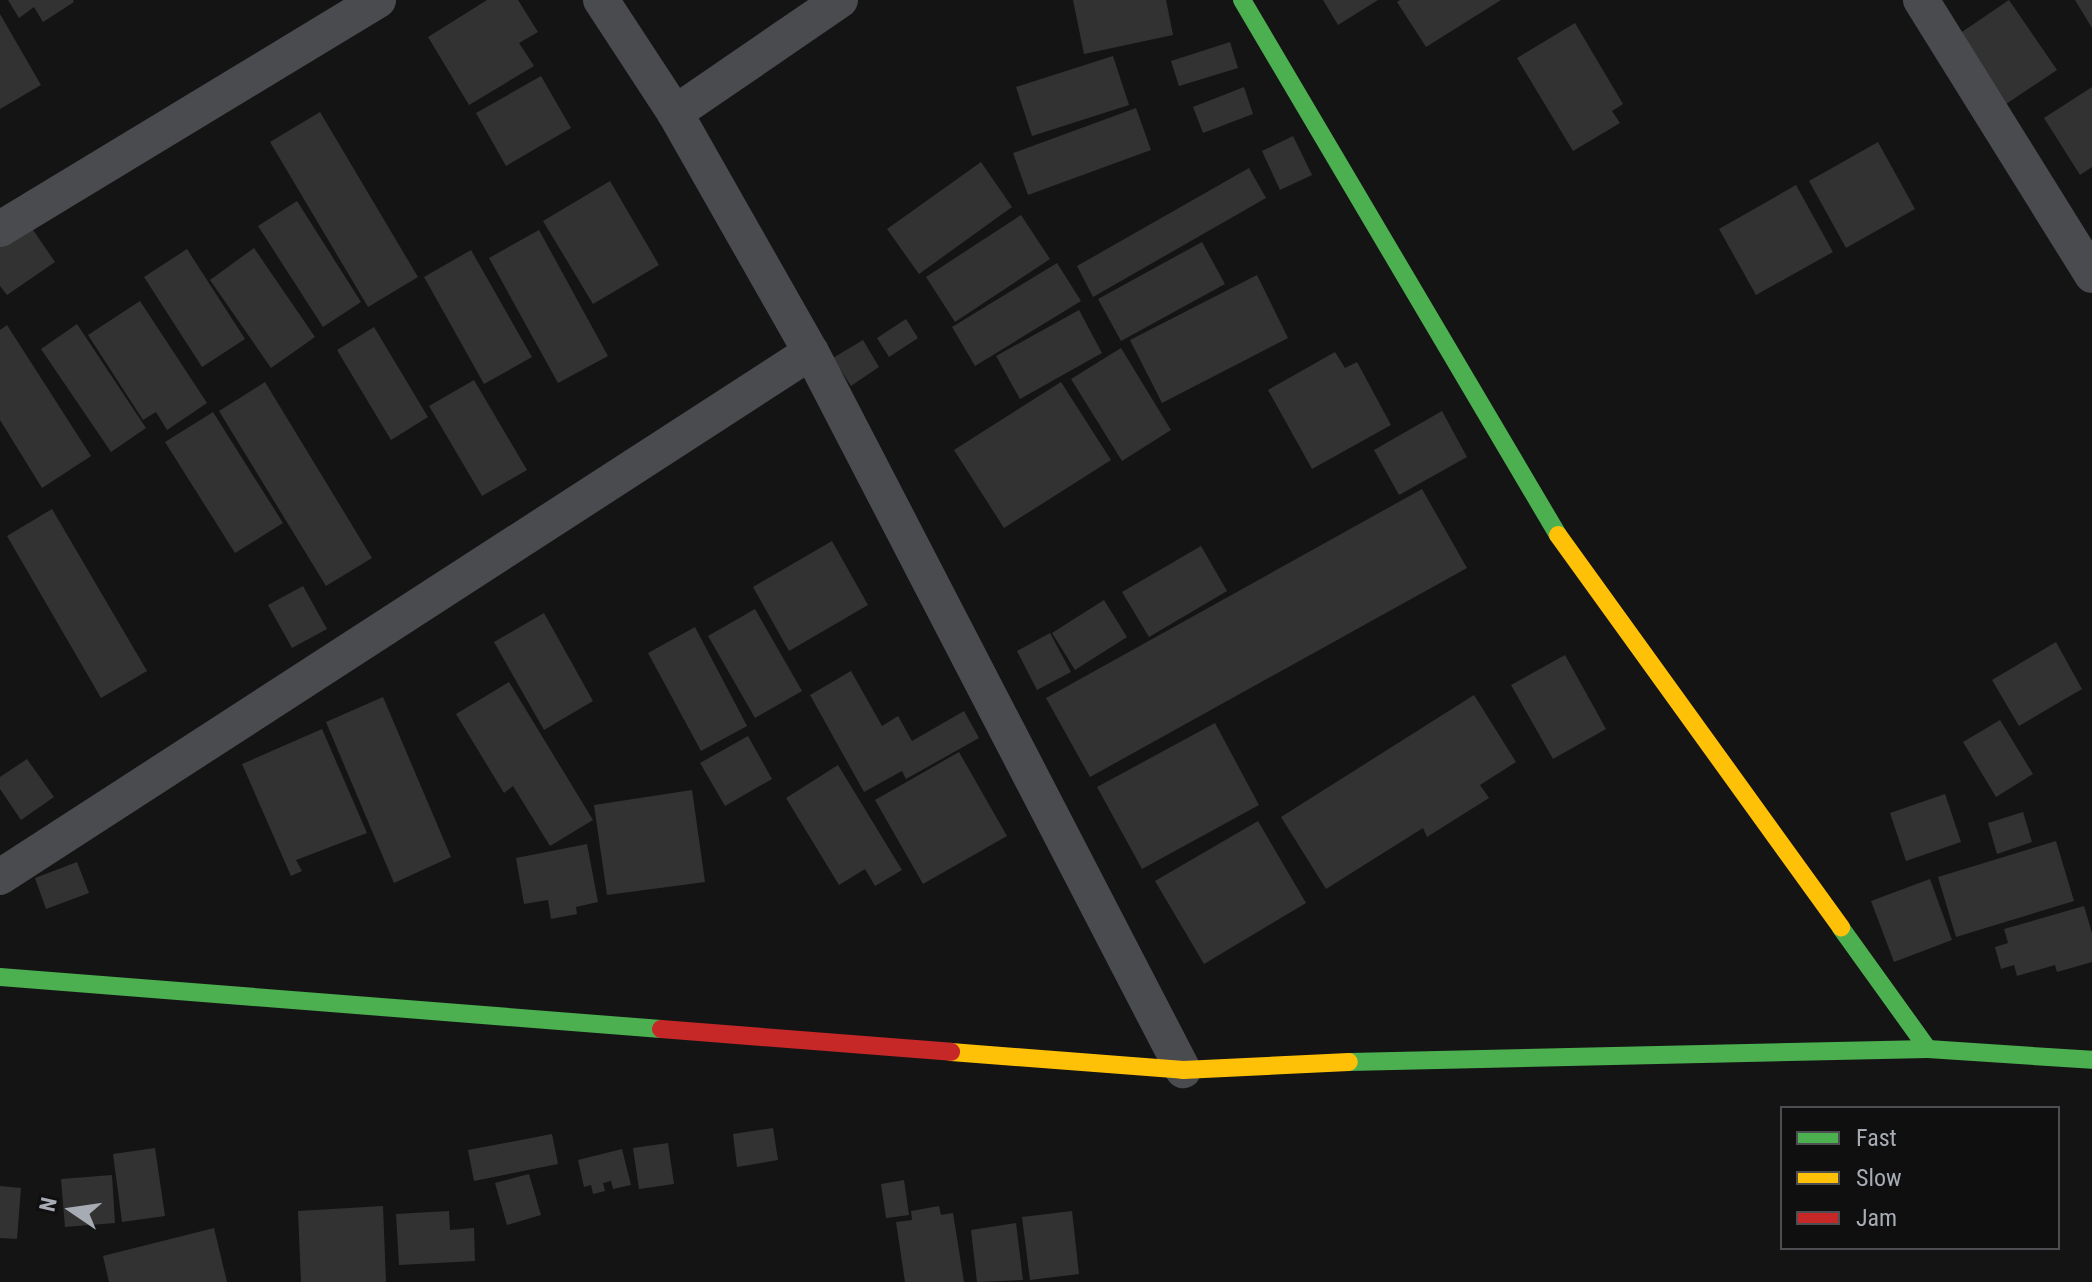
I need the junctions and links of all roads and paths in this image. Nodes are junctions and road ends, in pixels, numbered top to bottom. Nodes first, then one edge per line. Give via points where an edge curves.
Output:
1 (378, 0) edge
2 (601, 0) edge
3 (840, 0) edge
4 (1242, 0) edge
5 (1921, 0) edge
6 (675, 113) junction
7 (0, 229) edge
8 (2092, 275) edge
9 (811, 352) junction
10 (0, 877) edge
11 (0, 977) edge
12 (1928, 1049) junction
13 (2092, 1060) edge
14 (1183, 1070) junction

1 - 7 street
2 - 6 street
3 - 6 street
4 - 12 street via 1541,511
5 - 8 street
6 - 9 street
9 - 10 street
9 - 14 street
11 - 14 street
12 - 13 street
12 - 14 street via 1463,1057

